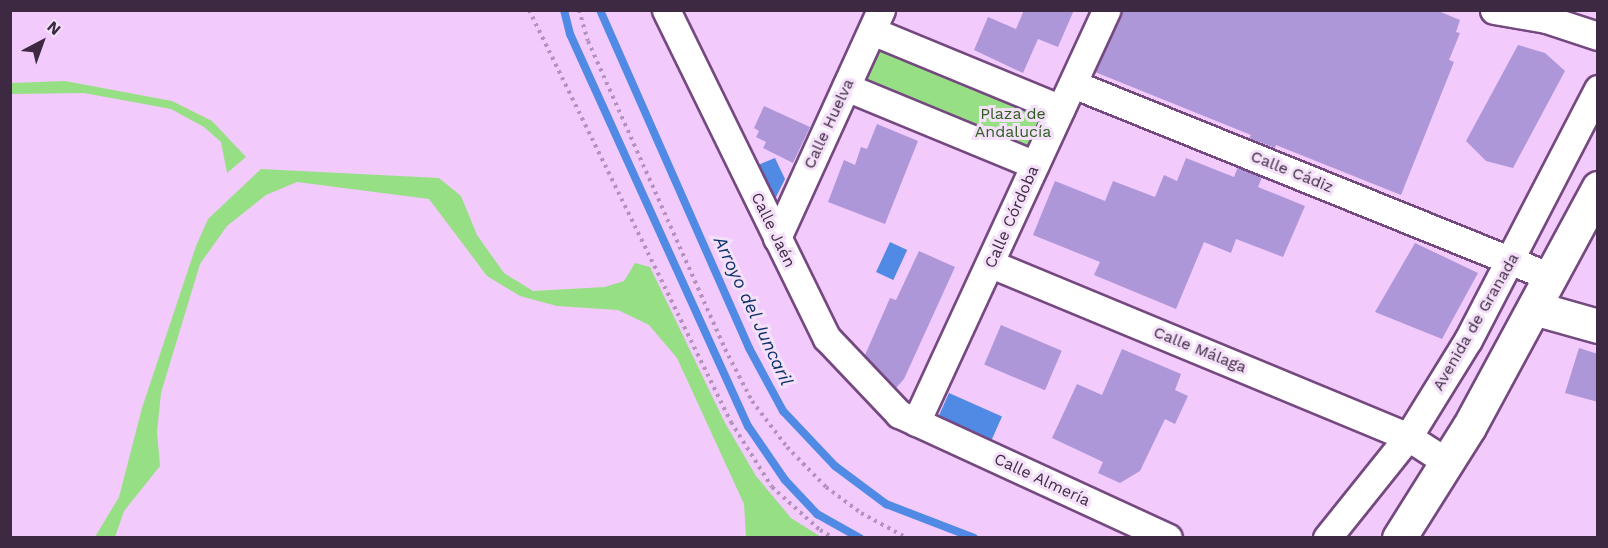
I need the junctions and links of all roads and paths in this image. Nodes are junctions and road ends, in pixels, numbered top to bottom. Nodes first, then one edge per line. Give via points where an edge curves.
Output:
1 (529, 10) edge
2 (579, 10) edge
3 (666, 10) edge
4 (1106, 10) edge
5 (1494, 10) edge
6 (877, 21) edge
7 (1598, 36) edge
8 (1073, 84) junction
9 (846, 87) junction
10 (1598, 89) edge
11 (1061, 109) junction
12 (1035, 165) junction
13 (1598, 188) edge
14 (777, 238) junction
15 (1512, 261) junction
16 (991, 264) junction
17 (1551, 278) junction
18 (1534, 308) junction
19 (1598, 326) edge
20 (916, 422) junction
21 (1408, 437) junction
22 (1447, 462) junction
23 (834, 537) edge
24 (906, 537) edge
25 (1168, 537) edge
26 (1327, 537) edge
27 (1399, 537) edge

1 - 23 path via 731,422 772,487 820,530
2 - 24 path via 725,349 752,401 787,447 826,487 861,513
3 - 14 street, Calle Jaén
4 - 8 street, Calle Córdoba
5 - 7 street via 1546,19
6 - 9 street, Calle Huelva
6 - 11 street
8 - 11 street, Calle Córdoba
8 - 15 street, Calle Cádiz
9 - 12 street
9 - 14 street, Calle Huelva
10 - 15 street, Avenida de Granada
11 - 12 street, Calle Córdoba
12 - 16 street, Calle Córdoba
13 - 17 street
14 - 20 street, Calle Jaén via 827,338 899,414
15 - 17 street, Calle Cádiz
15 - 21 street, Avenida de Granada
16 - 20 street, Calle Córdoba
16 - 21 street, Calle Málaga
17 - 18 street
18 - 19 street
18 - 22 street
20 - 25 street, Calle Almería
21 - 22 street, Calle Málaga
21 - 26 street, Avenida de Granada
22 - 27 street

